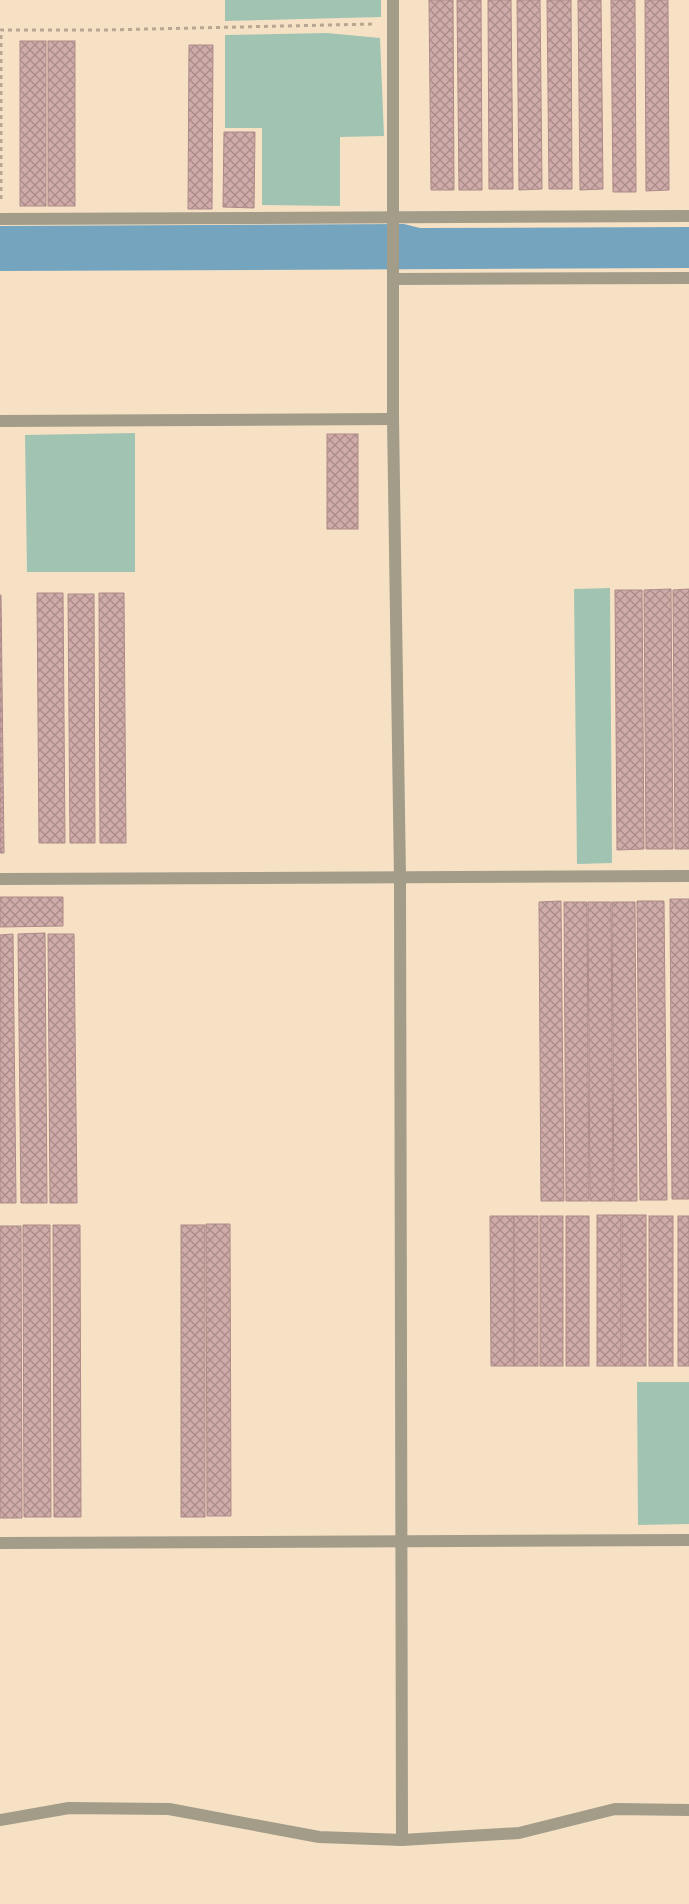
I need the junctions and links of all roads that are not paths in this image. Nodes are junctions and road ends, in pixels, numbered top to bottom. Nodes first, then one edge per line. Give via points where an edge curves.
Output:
1 (393, 0) edge
2 (689, 216) edge
3 (394, 218) junction
4 (1, 219) edge
5 (689, 278) edge
6 (394, 279) junction
7 (393, 419) junction
8 (0, 421) edge
9 (689, 876) edge
10 (400, 877) junction
11 (0, 879) edge
12 (689, 1540) edge
13 (402, 1541) junction
14 (0, 1543) edge
15 (689, 1810) edge
16 (0, 1820) edge
17 (402, 1840) junction

1 - 3 street
2 - 3 street
3 - 4 street
3 - 6 street
5 - 6 street
6 - 7 street
7 - 8 street
7 - 10 street
9 - 10 street
10 - 11 street
10 - 13 street
12 - 13 street
13 - 14 street
13 - 17 street
15 - 17 street via 615,1809 519,1833
16 - 17 street via 69,1808 170,1809 319,1837

